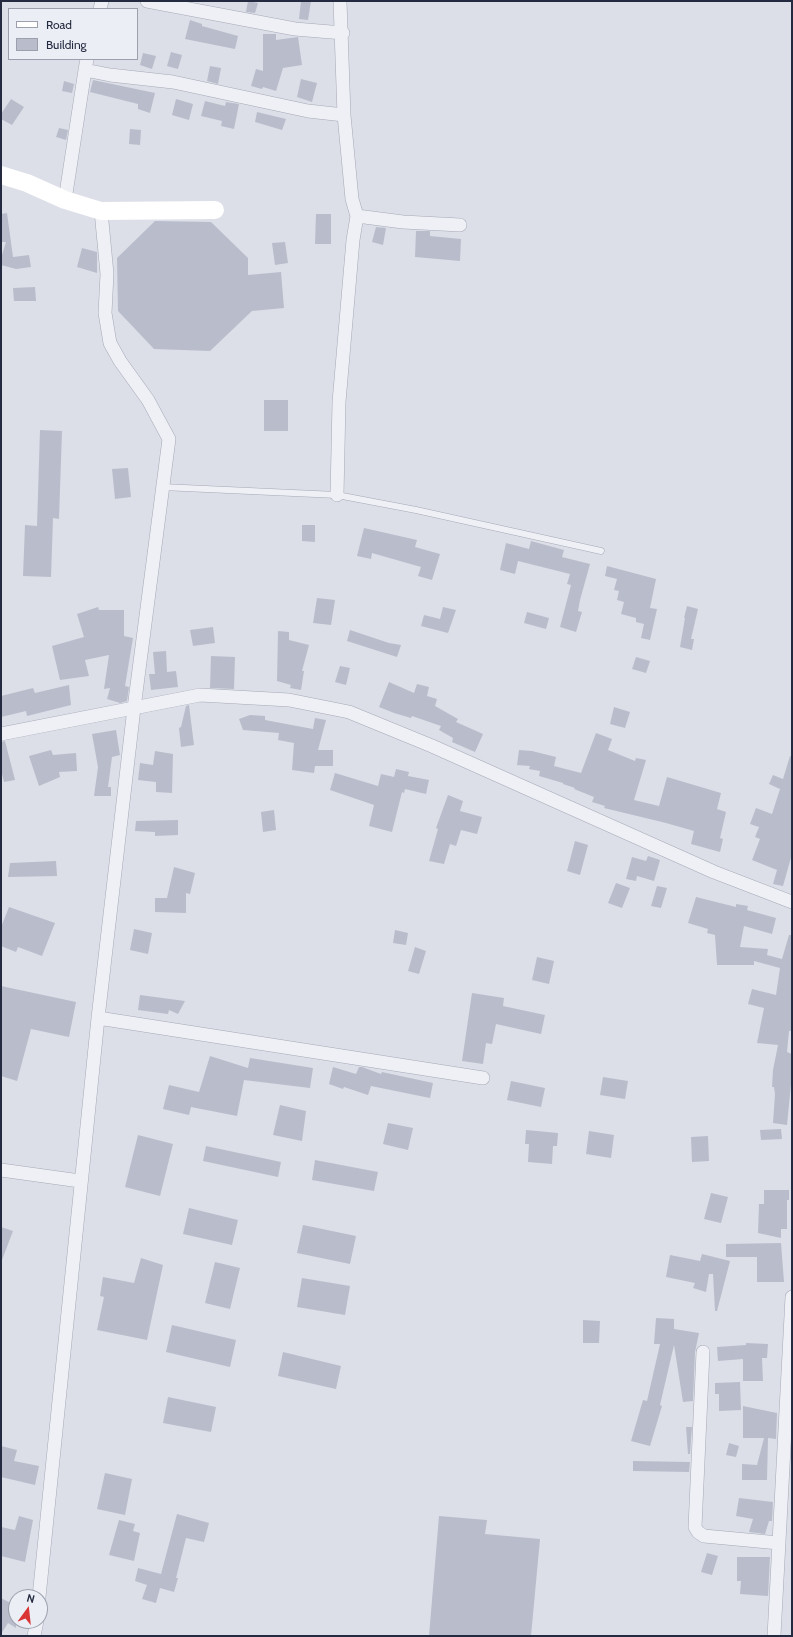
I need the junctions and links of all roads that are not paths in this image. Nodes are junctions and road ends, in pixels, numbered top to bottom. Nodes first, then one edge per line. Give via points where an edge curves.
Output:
1 (147, 1) edge
2 (340, 1) edge
3 (342, 33) junction
4 (86, 64) edge
5 (344, 115) junction
6 (1, 175) edge
7 (65, 200) junction
8 (215, 210) dead end
9 (100, 211) junction
10 (357, 216) junction
11 (460, 225) dead end
12 (162, 487) junction
13 (336, 495) junction
14 (601, 551) dead end
15 (134, 708) junction
16 (1, 734) edge
17 (792, 902) edge
18 (98, 1018) junction
19 (483, 1078) dead end
20 (1, 1170) edge
21 (80, 1181) junction
22 (792, 1297) edge
23 (703, 1352) dead end
24 (790, 1361) edge
25 (779, 1543) junction
26 (40, 1589) edge
27 (774, 1636) edge

1 - 3 street via 295,29
2 - 3 street
3 - 5 street
4 - 5 street via 110,75 173,82 308,111
4 - 7 street
5 - 10 street via 352,199
6 - 7 street via 27,183
7 - 9 street
8 - 9 street
9 - 12 street via 106,274 105,313 110,343 148,400 169,439
10 - 11 street
10 - 13 street via 339,402
12 - 13 lane
12 - 15 street
13 - 14 lane
15 - 16 street
15 - 17 street via 200,695 289,700 349,712 432,746 714,872
15 - 18 street
18 - 19 street
18 - 21 street
20 - 21 street
21 - 26 street
22 - 24 street
23 - 25 street via 695,1527 704,1536
24 - 25 street
25 - 27 street

